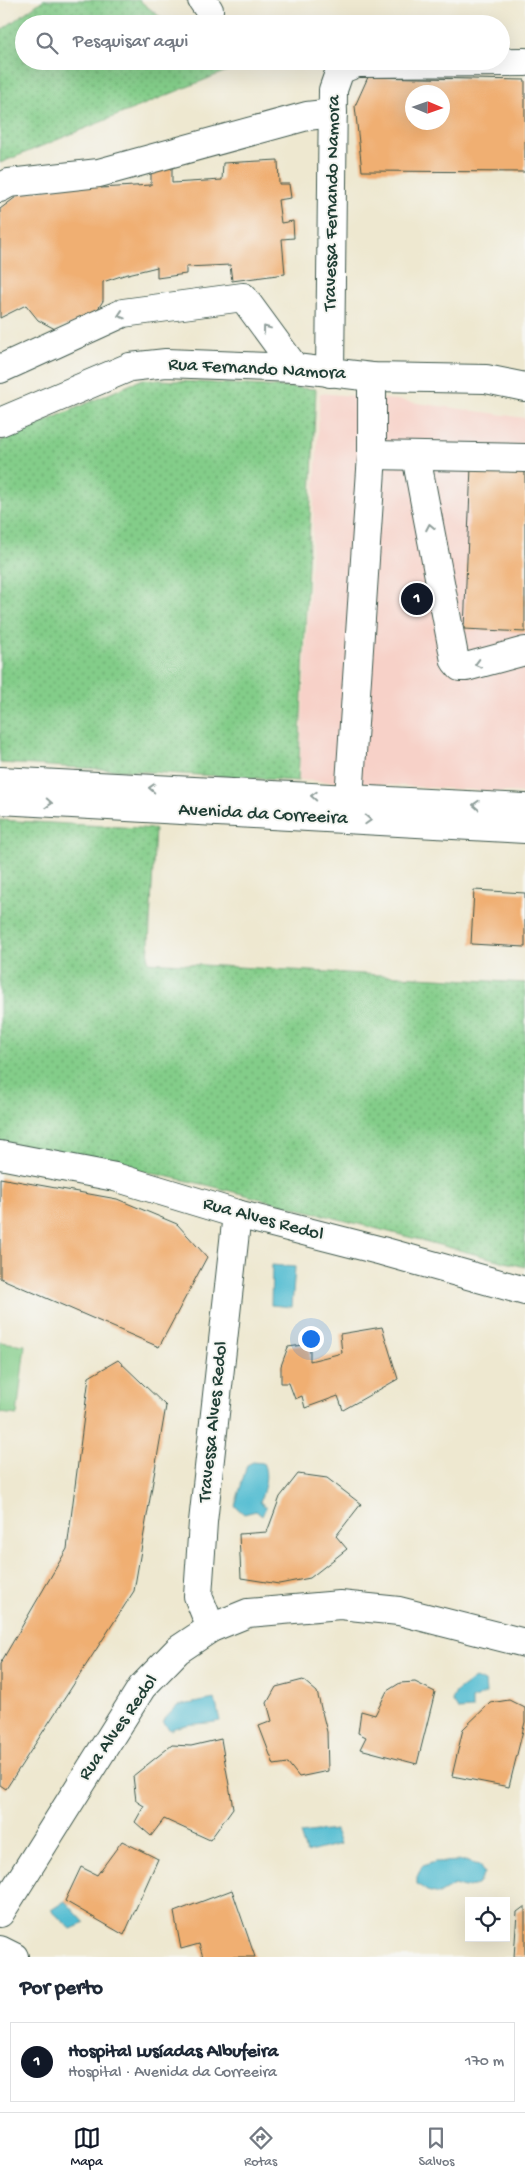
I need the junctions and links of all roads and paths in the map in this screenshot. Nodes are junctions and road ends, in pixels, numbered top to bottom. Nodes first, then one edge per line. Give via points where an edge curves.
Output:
1 (510, 62) edge
2 (525, 62) edge
3 (340, 70) edge
4 (333, 113) junction
5 (0, 188) edge
6 (295, 368) junction
7 (0, 370) edge
8 (330, 373) junction
9 (372, 377) junction
10 (525, 387) edge
11 (0, 422) edge
12 (372, 456) junction
13 (416, 456) junction
14 (525, 458) edge
15 (525, 651) edge
16 (0, 781) edge
17 (349, 798) junction
18 (0, 800) edge
19 (525, 808) edge
20 (525, 829) edge
21 (0, 1155) edge
22 (237, 1214) junction
23 (525, 1291) edge
24 (211, 1628) junction
25 (525, 1643) edge
26 (0, 1913) edge
27 (0, 1950) edge
28 (14, 1957) edge

1 - 2 street, Travessa Fernando Namora
3 - 4 street, Travessa Fernando Namora via 333,90
4 - 5 street via 307,116 99,173 9,183
4 - 8 street, Travessa Fernando Namora
6 -> 7 street via 243,297 123,313
6 - 8 street, Rua Fernando Namora
6 - 11 street, Rua Fernando Namora via 166,363 130,367
8 - 9 street, Rua Fernando Namora
9 - 10 street, Rua Fernando Namora via 486,379
9 - 12 street
12 - 13 street
12 - 17 street
13 - 14 street
15 -> 13 street via 466,667 460,667 455,661
17 -> 16 street, Avenida da Correeira
19 -> 17 street, Avenida da Correeira
18 -> 20 street, Avenida da Correeira
21 - 22 street, Rua Alves Redol via 115,1178
22 - 23 street, Rua Alves Redol
22 - 24 street, Travessa Alves Redol via 203,1522 198,1596
24 - 25 street, Rua Alves Redol via 248,1614 340,1604 400,1611
24 - 26 street, Rua Alves Redol via 178,1650 142,1687
27 - 28 street

